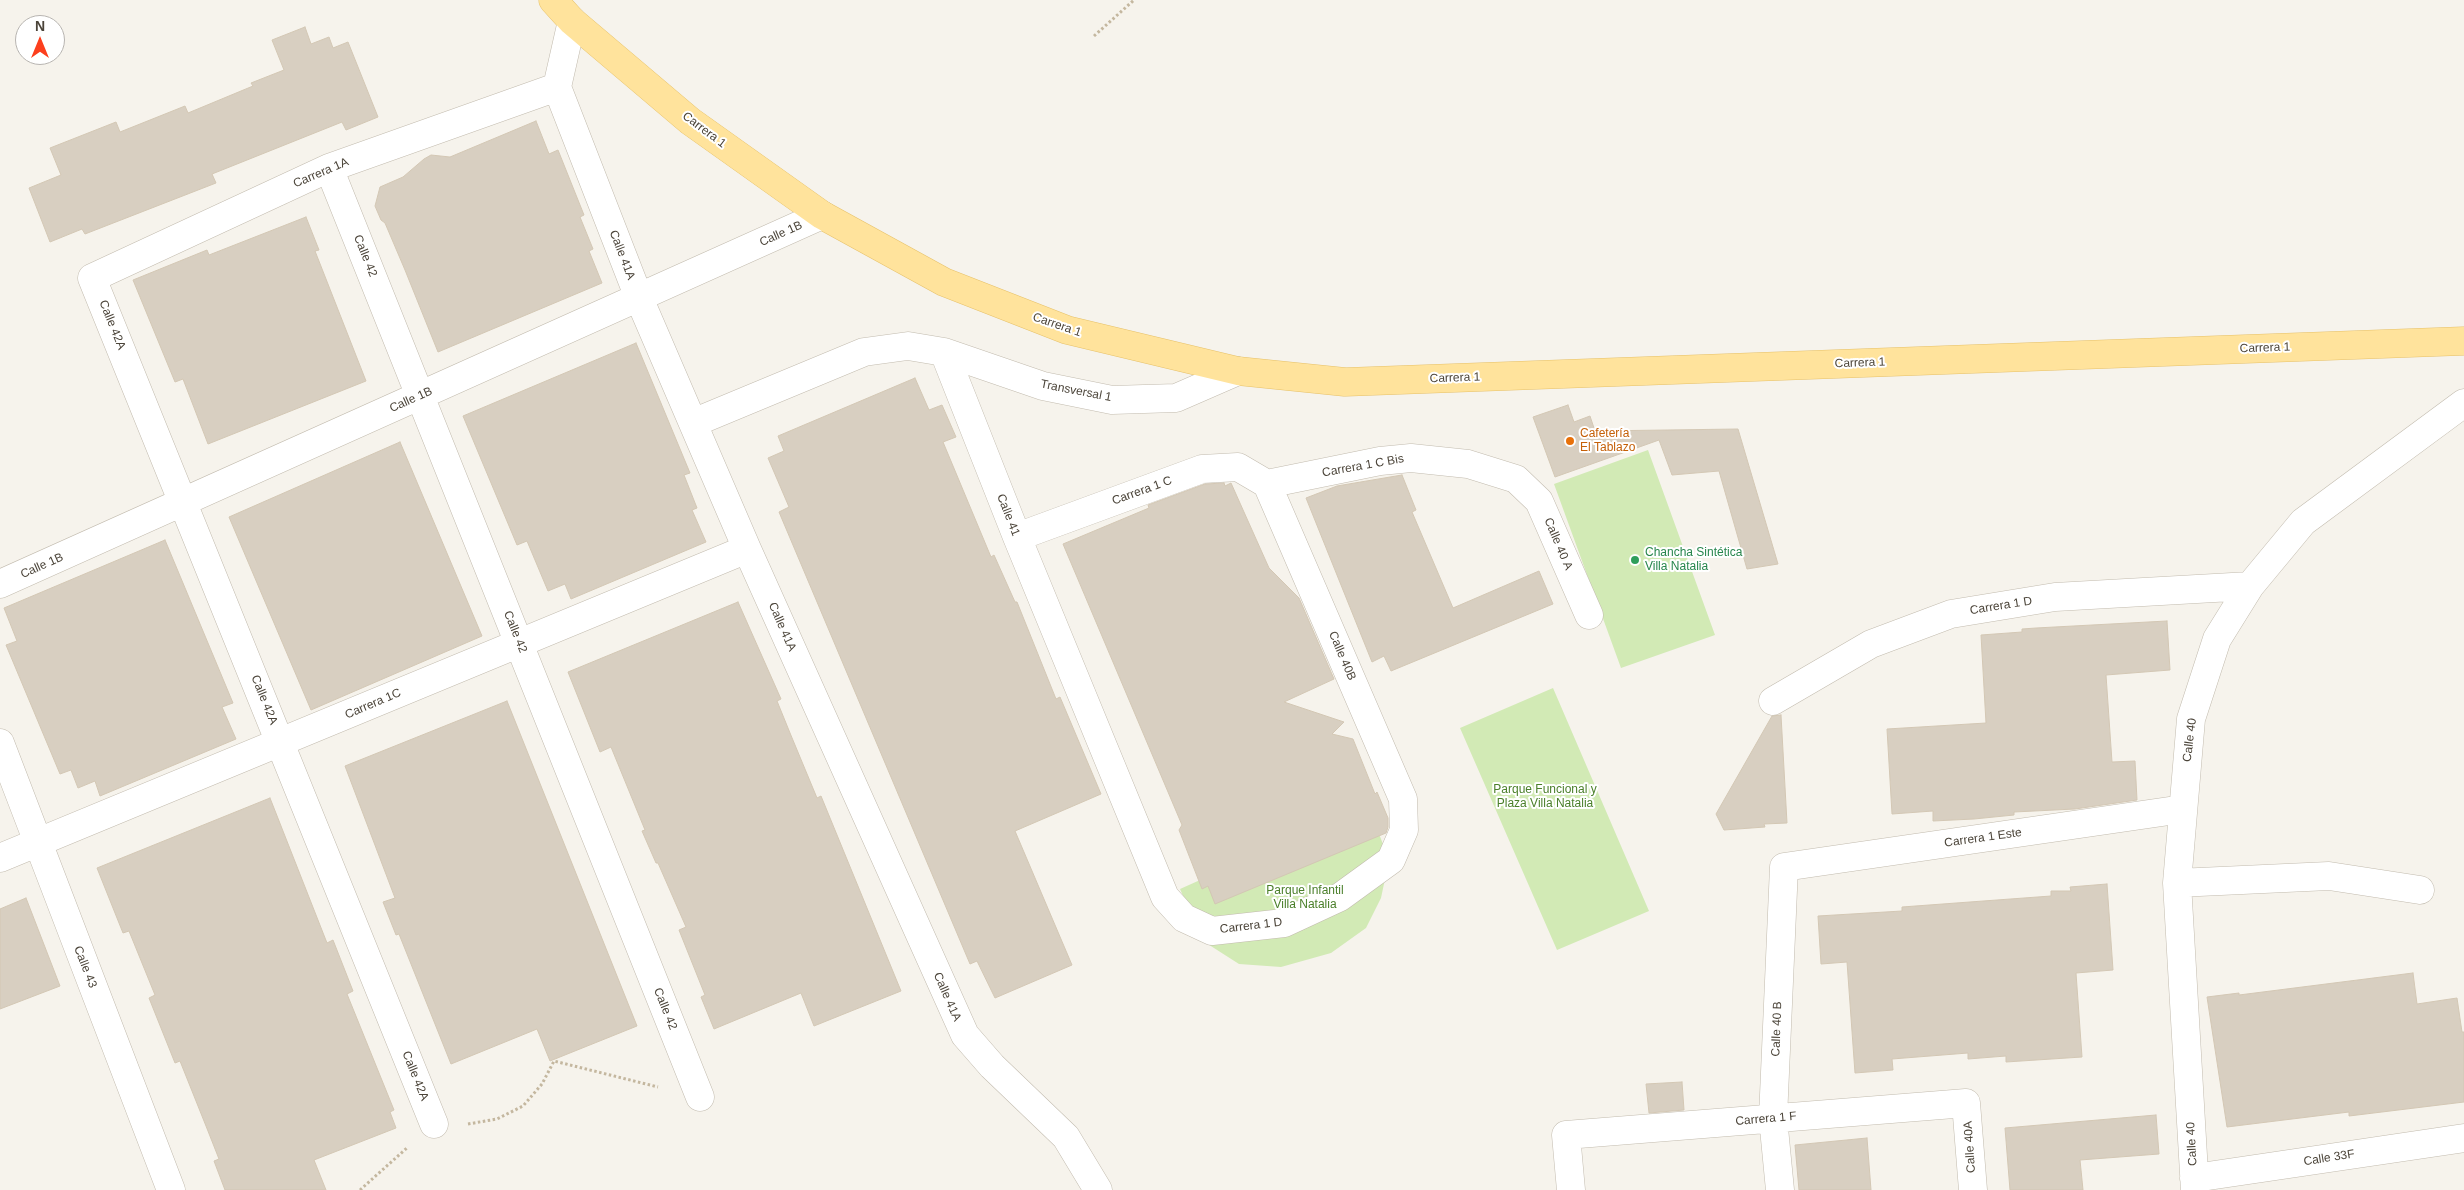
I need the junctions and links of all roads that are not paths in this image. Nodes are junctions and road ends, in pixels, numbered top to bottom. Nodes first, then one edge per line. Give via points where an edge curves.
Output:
1 (553, 0) edge
2 (572, 21) junction
3 (557, 87) junction
4 (329, 168) junction
5 (822, 216) junction
6 (92, 278) joint
7 (639, 298) junction
8 (2464, 341) edge
9 (944, 352) junction
10 (1238, 371) junction
11 (420, 396) junction
12 (2464, 403) edge
13 (693, 423) junction
14 (1516, 479) joint
15 (1268, 484) junction
16 (184, 502) junction
17 (1016, 537) junction
18 (747, 549) junction
19 (0, 584) edge
20 (2250, 586) junction
21 (1589, 615) dead end
22 (519, 643) junction
23 (1773, 701) dead end
24 (281, 742) junction
25 (0, 743) edge
26 (2183, 808) junction
27 (1404, 830) joint
28 (37, 843) junction
29 (0, 858) edge
30 (1784, 867) joint
31 (2177, 883) junction
32 (2420, 890) dead end
33 (1184, 918) joint
34 (700, 1097) road end
35 (1966, 1103) joint
36 (1773, 1118) junction
37 (434, 1124) road end
38 (2464, 1138) edge
39 (2195, 1184) edge
40 (171, 1190) edge
41 (1098, 1190) edge
42 (1571, 1190) edge
43 (1780, 1190) edge
44 (1973, 1190) edge

1 - 2 main road, Carrera 1
2 - 3 street
2 - 5 main road, Carrera 1 via 690,120
3 - 4 street, Carrera 1A
3 - 7 street, Calle 41A
4 - 6 street, Carrera 1A
4 - 11 street, Calle 42
5 - 7 street, Calle 1B
5 - 10 main road, Carrera 1 via 944,282 1067,330
6 - 16 street, Calle 42A
7 - 11 street, Calle 1B
7 - 13 street, Calle 41A
8 - 10 main road, Carrera 1 via 1345,382
9 - 10 street, Transversal 1 via 1042,386 1112,400 1176,398
9 - 13 street via 908,346 864,352
9 - 17 street, Calle 41
11 - 16 street, Calle 1B
11 - 22 street, Calle 42
12 - 20 street, Calle 40 via 2303,522
13 - 18 street, Calle 41A
14 - 15 street, Carrera 1 C Bis via 1468,464 1410,458
14 - 21 street, Calle 40 A via 1539,501
15 - 17 street, Carrera 1 C via 1238,468 1202,469
15 - 27 street, Calle 40B via 1403,799
16 - 19 street, Calle 1B
16 - 24 street, Calle 42A
17 - 33 street, Calle 41 via 1165,897
18 - 22 street, Carrera 1C
18 - 41 street, Calle 41A via 964,1035 1066,1137
20 - 23 street, Carrera 1 D via 2055,597 1951,614 1871,644
20 - 26 street, Calle 40 via 2217,639 2191,719
22 - 24 street, Carrera 1C
22 - 34 street, Calle 42
24 - 28 street, Carrera 1C
24 - 37 street, Calle 42A
25 - 28 street, Calle 43
26 - 30 street, Carrera 1 Este
26 - 31 street, Calle 40
27 - 33 street, Carrera 1 D via 1391,860 1340,897 1284,923 1212,931
28 - 29 street, Carrera 1C
28 - 40 street, Calle 43
30 - 36 street, Calle 40 B
31 - 32 street via 2329,876
31 - 39 street, Calle 40
35 - 36 street, Carrera 1 F
35 - 44 street, Calle 40A
36 - 42 street, Carrera 1 F via 1566,1135
36 - 43 street, Calle 40 B
38 - 39 street, Calle 33F

